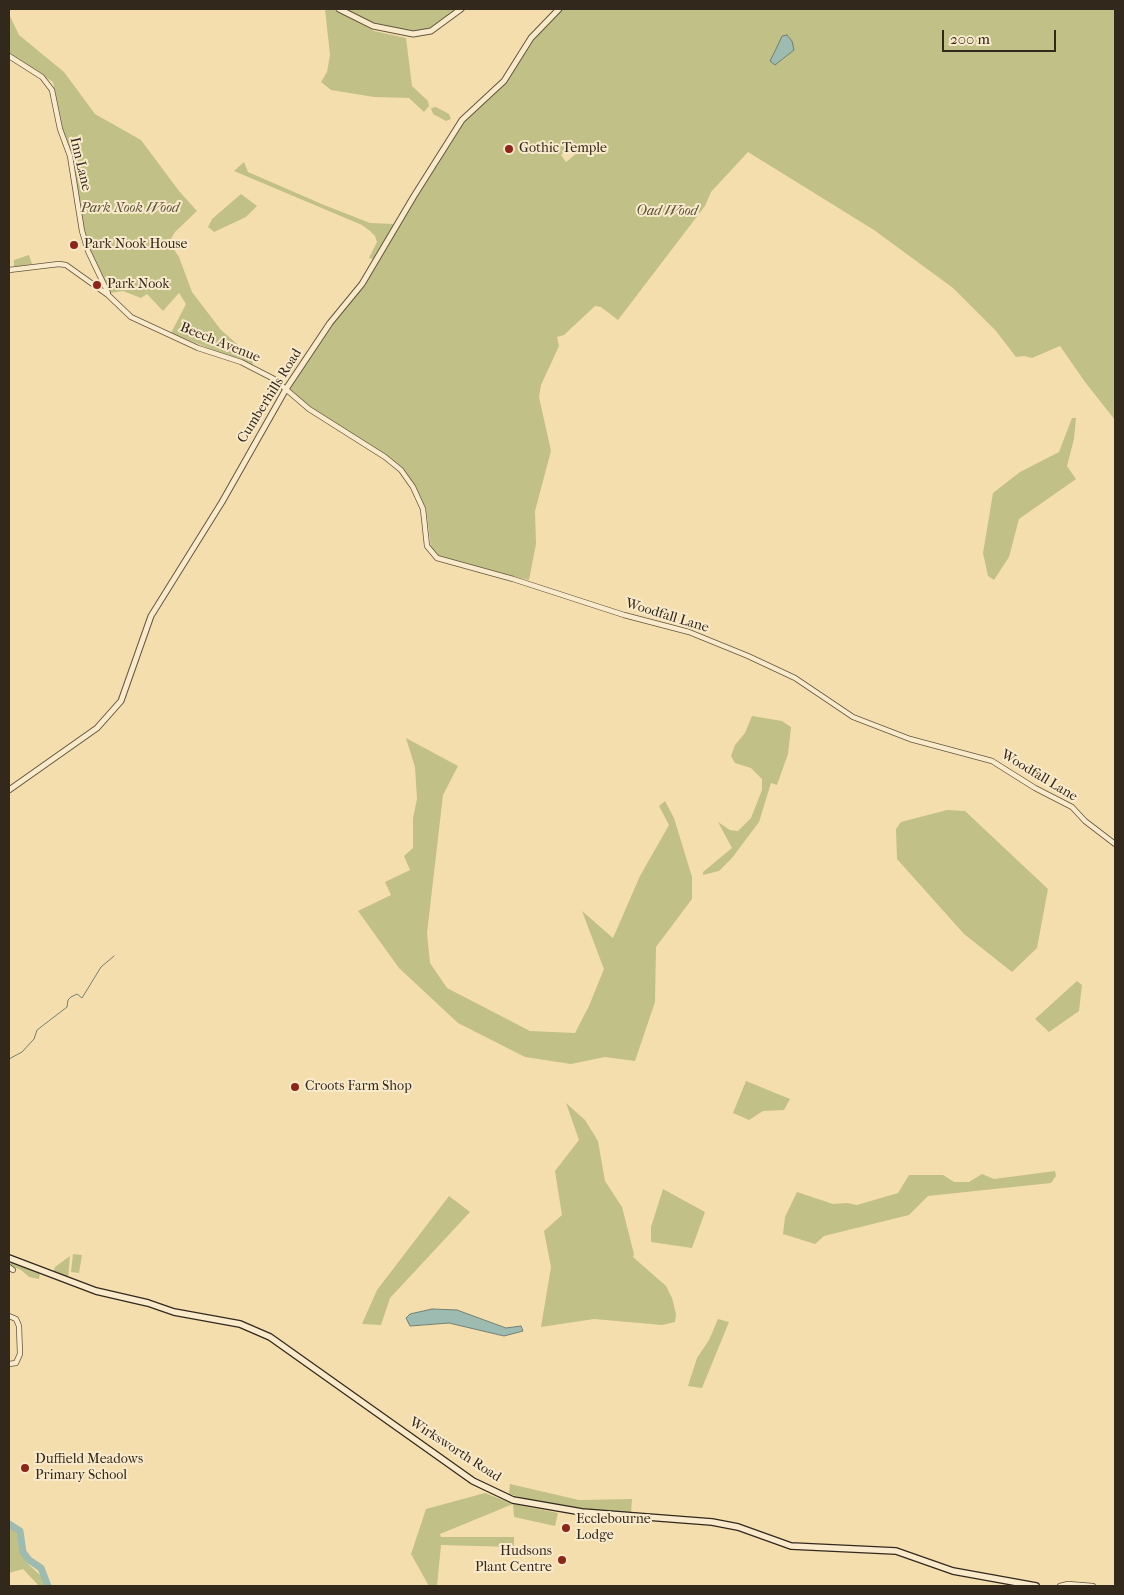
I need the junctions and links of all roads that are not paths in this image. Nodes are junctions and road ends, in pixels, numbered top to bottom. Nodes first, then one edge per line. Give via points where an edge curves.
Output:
1 (338, 9) edge
2 (461, 9) edge
3 (559, 9) edge
4 (9, 56) edge
5 (9, 270) edge
6 (108, 295) junction
7 (286, 389) junction
8 (9, 790) edge
9 (1115, 844) edge
10 (9, 1258) edge
11 (9, 1316) edge
12 (9, 1364) edge
13 (1036, 1586) edge
14 (1060, 1586) edge
15 (1093, 1586) edge

1 - 2 street via 373,26 414,34 432,31
3 - 7 street, Cumberhills Road via 531,38 504,81 462,120 362,284 330,323
4 - 6 street, Inn Lane via 42,77 52,90 60,129 70,156 82,232
5 - 6 street via 66,265
6 - 7 street, Beech Avenue via 127,314 198,348 257,369
7 - 8 street, Cumberhills Road via 222,502 151,616 121,701 96,728
7 - 9 street, Woodfall Lane via 309,409 400,470 413,487 423,509 427,546 436,558 689,632 748,656 795,678 853,717 910,739 992,761 1072,807
10 - 13 main road, Wirksworth Road via 96,1291 174,1312 240,1324 270,1337 473,1481 513,1500 582,1512 712,1522 738,1527 791,1546 896,1551 953,1571
11 - 12 street via 20,1326 20,1354 16,1362
14 - 15 street

